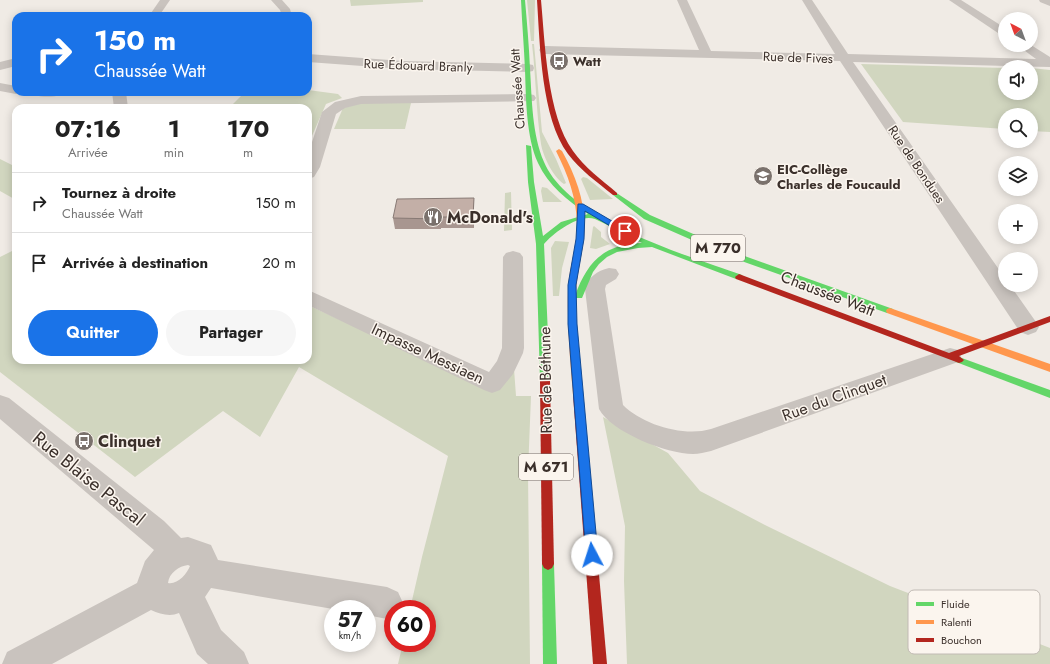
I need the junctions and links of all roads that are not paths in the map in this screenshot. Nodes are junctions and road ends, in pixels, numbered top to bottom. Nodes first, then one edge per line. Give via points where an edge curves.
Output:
1 (166, 0) edge
2 (278, 0) edge
3 (523, 0) edge
4 (539, 0) edge
5 (682, 0) edge
6 (807, 0) edge
7 (954, 0) edge
8 (1044, 0) edge
9 (1050, 3) edge
10 (157, 12) edge
11 (285, 12) edge
12 (998, 28) edge
13 (545, 50) junction
14 (1034, 52) edge
15 (707, 55) junction
16 (312, 58) edge
17 (845, 59) junction
18 (12, 63) edge
19 (1050, 63) edge
20 (0, 66) edge
21 (528, 68) junction
22 (0, 87) edge
23 (12, 89) edge
24 (529, 98) junction
25 (550, 98) junction
26 (531, 121) junction
27 (312, 167) edge
28 (581, 206) junction
29 (597, 216) junction
30 (582, 217) junction
31 (621, 220) dead end
32 (639, 224) dead end
33 (540, 244) junction
34 (661, 247) junction
35 (736, 256) junction
36 (513, 257) dead end
37 (609, 274) dead end
38 (312, 299) edge
39 (1050, 319) edge
40 (572, 324) junction
41 (1028, 327) junction
42 (985, 344) junction
43 (950, 356) junction
44 (1050, 368) edge
45 (1050, 394) edge
46 (0, 405) edge
47 (176, 554) junction
48 (195, 583) junction
49 (154, 591) junction
50 (384, 602) edge
51 (20, 664) edge
52 (232, 664) edge
53 (550, 664) edge
54 (600, 664) edge

1 - 10 street
2 - 11 street
3 - 21 main road, Chaussée Watt / M 770
4 - 13 main road, Chaussée Watt / M 770
5 - 15 street
6 - 17 street, Rue de Bondues
7 - 12 street
8 - 9 street
13 - 15 street, Rue de Fives
13 - 25 main road, Chaussée Watt / M 770
14 - 19 street
15 - 17 street, Rue de Fives
16 - 21 street, Rue Édouard Branly via 403,66
17 - 19 street, Rue de Fives
17 - 41 street, Rue de Bondues
18 - 20 street
21 - 24 main road, Chaussée Watt / M 770
22 - 23 street
24 - 26 main road, Chaussée Watt / M 770
24 - 27 street via 361,100 340,104 329,112
25 - 28 main road, Chaussée Watt / M 770 via 550,133 572,177
25 - 35 main road, Chaussée Watt / M 770 via 563,141 578,162 603,185 647,216
26 - 28 main road, Chaussée Watt / M 770 via 539,157 548,176 556,186
26 - 33 main road, Rue de Béthune / M 671 via 528,155
28 - 29 main road, Chaussée Watt / M 770
28 - 30 main road, Rue de Béthune / M 671
29 - 30 main road, Chaussée Watt / M 770
29 - 31 main road, Chaussée Watt / M 770
29 - 34 main road, Chaussée Watt / M 770
30 - 33 main road, Chaussée Watt / M 770 via 558,226
30 - 40 main road, Rue de Béthune / M 671 via 573,274
32 - 35 main road, Chaussée Watt / M 770
33 - 53 main road, Rue de Béthune / M 671
34 - 40 main road, Rue de Béthune / M 671 via 636,245 618,248 600,257 586,273 581,284
34 - 43 main road, Chaussée Watt / M 770
35 - 42 main road, Chaussée Watt / M 770
36 - 38 street, Impasse Messiaen via 513,348 503,372 492,384
37 - 43 street, Rue du Clinquet via 597,282 595,289 610,404 618,417 672,440 691,444 704,442
39 - 41 main road, Rue du Clinquet
40 - 54 main road, Rue de Béthune / M 671
41 - 42 main road, Rue du Clinquet
42 - 43 main road, Rue du Clinquet
42 - 44 main road, Chaussée Watt / M 770
43 - 45 main road, Chaussée Watt / M 770
46 - 47 street, Rue Blaise Pascal via 154,531
47 - 48 street via 188,551 199,554 204,561
47 - 49 street via 158,568 152,580
48 - 49 street via 169,599 162,598
48 - 50 street
48 - 52 street via 209,642
49 - 51 street

